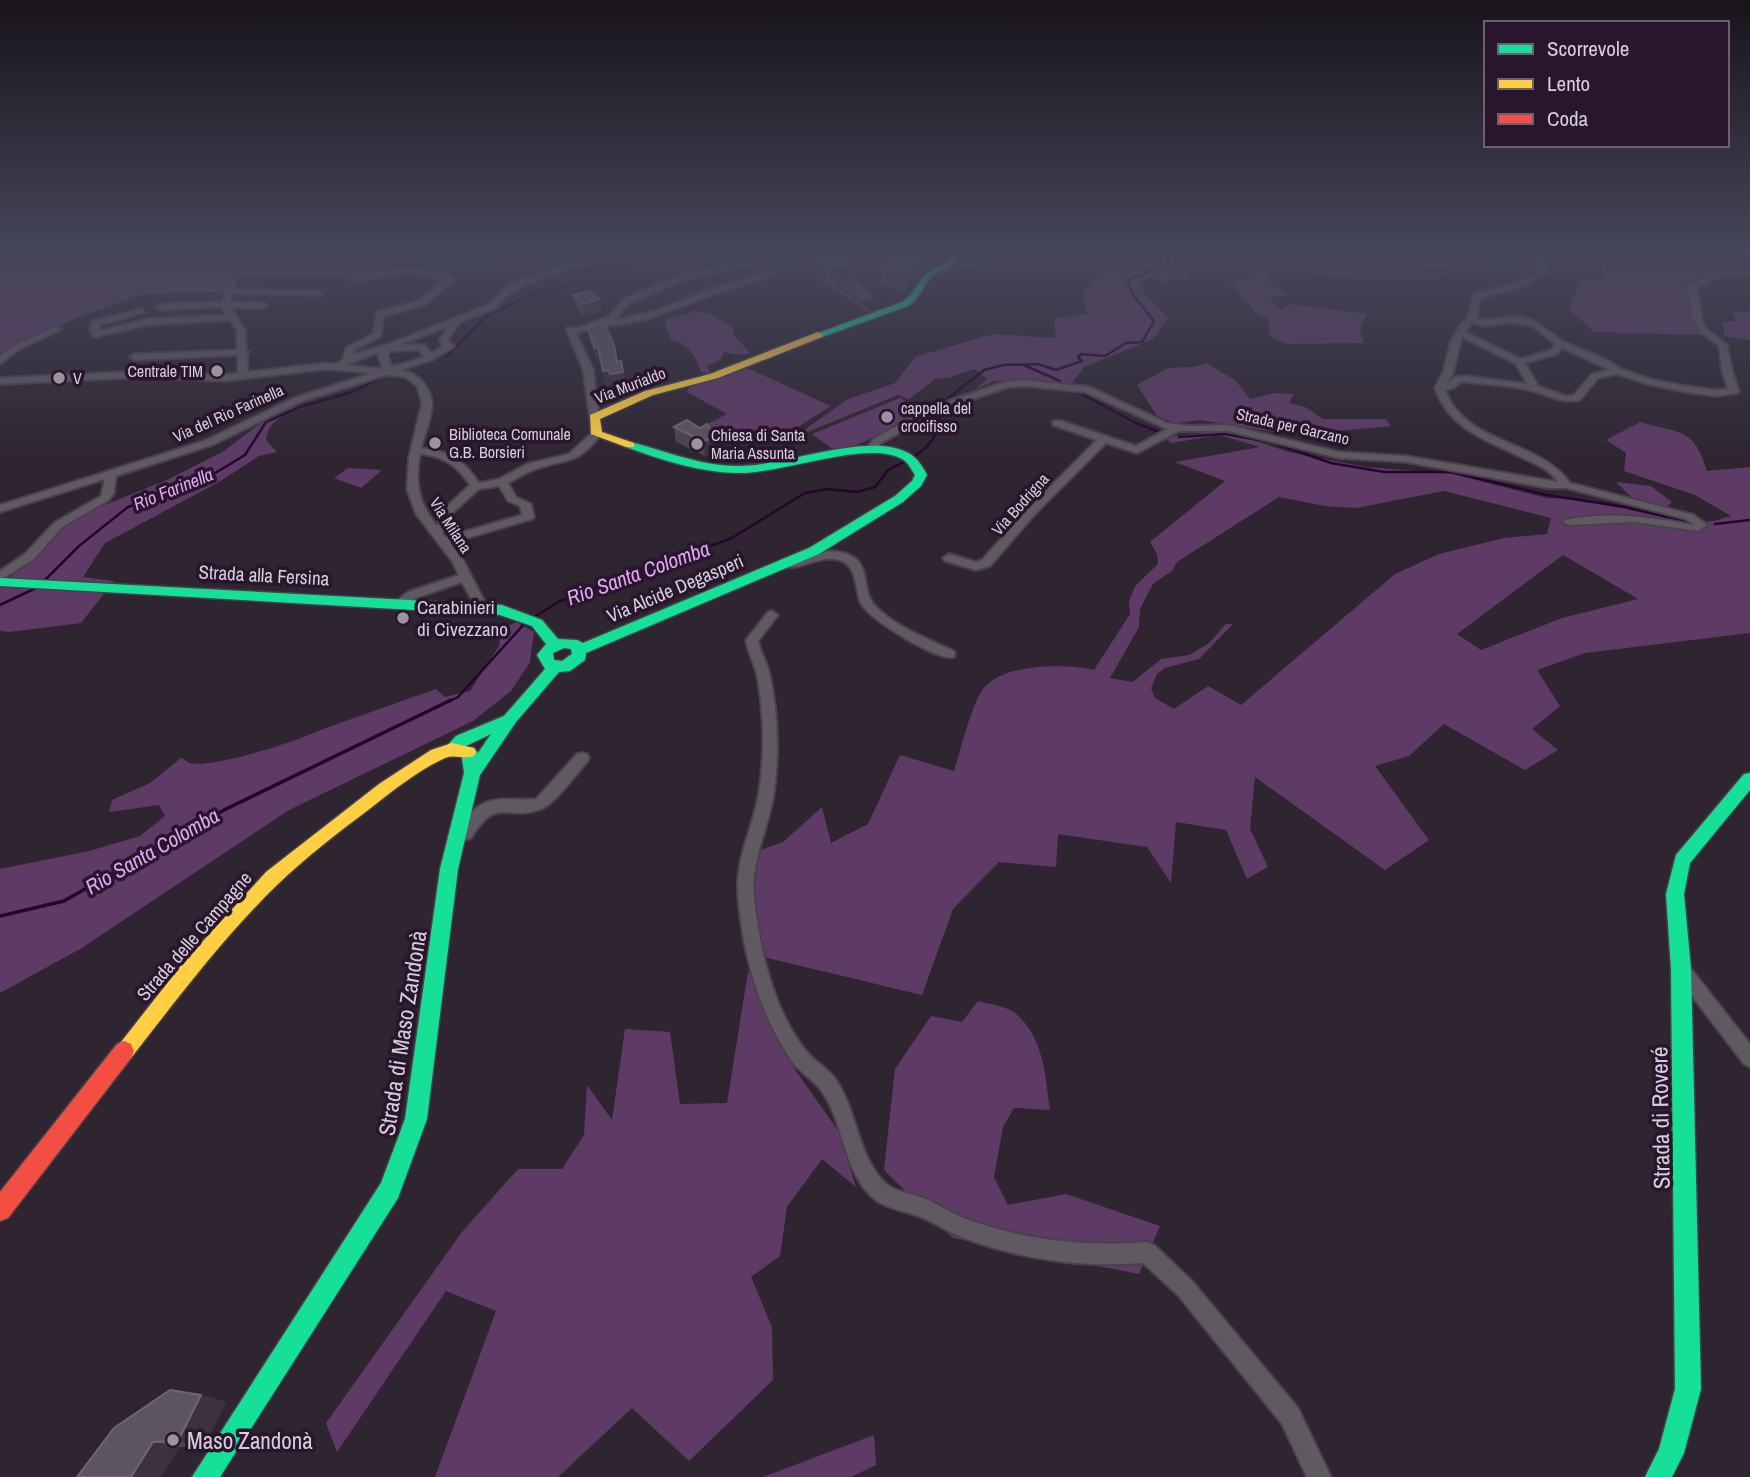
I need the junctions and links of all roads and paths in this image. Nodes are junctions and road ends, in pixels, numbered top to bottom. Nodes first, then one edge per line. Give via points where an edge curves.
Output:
1 (100, 322) edge
2 (148, 322) edge
3 (235, 322) edge
4 (379, 322) edge
5 (451, 322) edge
6 (456, 322) edge
7 (604, 322) edge
8 (629, 322) edge
9 (854, 322) edge
10 (1469, 322) edge
11 (1478, 322) edge
12 (1497, 322) edge
13 (1531, 322) edge
14 (1697, 322) edge
15 (597, 325) junction
16 (58, 329) dead end
17 (1460, 333) junction
18 (1560, 344) junction
19 (387, 347) junction
20 (244, 352) junction
21 (135, 357) dead end
22 (429, 358) junction
23 (348, 359) junction
24 (0, 361) edge
25 (1520, 362) junction
26 (337, 366) junction
27 (388, 370) junction
28 (1618, 371) junction
29 (243, 375) junction
30 (0, 381) edge
31 (1440, 388) junction
32 (1534, 388) junction
33 (1056, 423) dead end
34 (595, 426) junction
35 (1177, 428) junction
36 (1104, 439) junction
37 (416, 450) junction
38 (869, 450) junction
39 (111, 475) junction
40 (502, 482) junction
41 (1566, 485) junction
42 (477, 486) junction
43 (0, 509) edge
44 (1569, 522) dead end
45 (440, 536) junction
46 (949, 558) dead end
47 (786, 564) junction
48 (0, 576) edge
49 (464, 577) junction
50 (0, 582) edge
51 (400, 603) junction
52 (482, 608) junction
53 (772, 615) dead end
54 (553, 641) junction
55 (580, 650) junction
56 (950, 654) dead end
57 (555, 667) junction
58 (492, 733) junction
59 (460, 750) junction
60 (582, 758) dead end
61 (472, 773) junction
62 (1750, 779) edge
63 (456, 837) junction
64 (1681, 969) junction
65 (1750, 1058) edge
66 (0, 1210) edge
67 (205, 1477) edge
68 (1319, 1477) edge
69 (1658, 1477) edge

1 - 2 street via 96,323 96,334
3 - 20 street via 242,330
4 - 23 street via 377,335 350,349
5 - 19 street
6 - 22 street via 443,341 449,346
7 - 15 street
8 - 15 street
9 - 34 street, Via Murialdo via 714,376 649,393
10 - 17 street
11 - 12 street
13 - 18 street
14 - 28 street via 1723,345 1734,391 1685,389
15 - 34 street via 570,330 588,369
16 - 24 street via 15,348
17 - 25 street
17 - 31 street
18 - 25 street via 1554,352
18 - 28 street via 1606,361
19 - 22 street via 422,347
19 - 23 street
19 - 27 street via 383,356
20 - 21 street
20 - 29 street
22 - 27 street, Via del Rio Farinella
23 - 26 street
25 - 32 street
26 - 27 street
26 - 29 street
27 - 37 street, Via Milana via 404,372 421,385 427,403
27 - 39 street, Via del Rio Farinella via 297,400 208,443
28 - 32 street via 1595,376 1577,398 1564,399
29 - 30 street
31 - 32 street via 1460,379
31 - 41 street via 1440,398 1474,431 1534,460 1563,478
33 - 36 street
34 - 38 street, Via Alcide Degasperi via 660,456 740,470
34 - 40 street via 578,454 536,464
35 - 36 street via 1137,450
35 - 38 street, Strada per Garzano via 1077,386 1008,384 934,409
35 - 41 street, Strada per Garzano via 1228,428 1339,456 1406,459
36 - 46 street, Via Bodrigna via 986,563 976,566
37 - 42 street via 453,458
37 - 45 street, Via Milana via 412,489 422,514
38 - 47 street, Via Alcide Degasperi via 905,456 919,467 921,475 910,491
39 - 43 street, Via del Rio Farinella
39 - 48 street via 105,498 58,525 29,557
40 - 42 street
40 - 45 street via 512,499 525,504 528,517
41 - 44 street, Strada per Garzano via 1690,517 1701,525 1695,528 1626,516
42 - 45 street via 446,513
45 - 49 street, Via Milana
47 - 55 street, Via Alcide Degasperi
47 - 56 street, Via Alcide Degasperi via 834,555 856,565 867,604 889,623
49 - 51 street, Via Milana
49 - 52 street, Via Milana
50 - 51 street, Strada alla Fersina
51 - 52 street, Strada alla Fersina
52 - 54 street, Strada alla Fersina via 525,617
53 - 68 street via 752,640 761,665 769,750 768,785 748,857 745,892 760,970 779,1016 807,1067 828,1083 858,1160 879,1191 964,1228 1068,1251 1147,1252 1185,1289 1290,1416
54 - 55 street via 571,643
54 - 57 street via 544,660
55 - 57 street, Via Alcide Degasperi via 574,663
57 - 58 street, Via Alcide Degasperi
58 - 59 street, Via Alcide Degasperi
58 - 61 street, Via Alcide Degasperi
59 - 61 street, Strada di Maso Zandonà via 472,757
59 - 66 street, Strada delle Campagne via 425,760 261,888 173,988
60 - 63 street via 540,804 493,805 466,834
61 - 63 street, Strada di Maso Zandonà
62 - 64 street, Strada di Roveré via 1682,860 1675,894
63 - 67 street, Strada di Maso Zandonà via 416,1119 404,1157 390,1190
64 - 65 street
64 - 69 street, Strada di Roveré via 1688,1389 1671,1453

